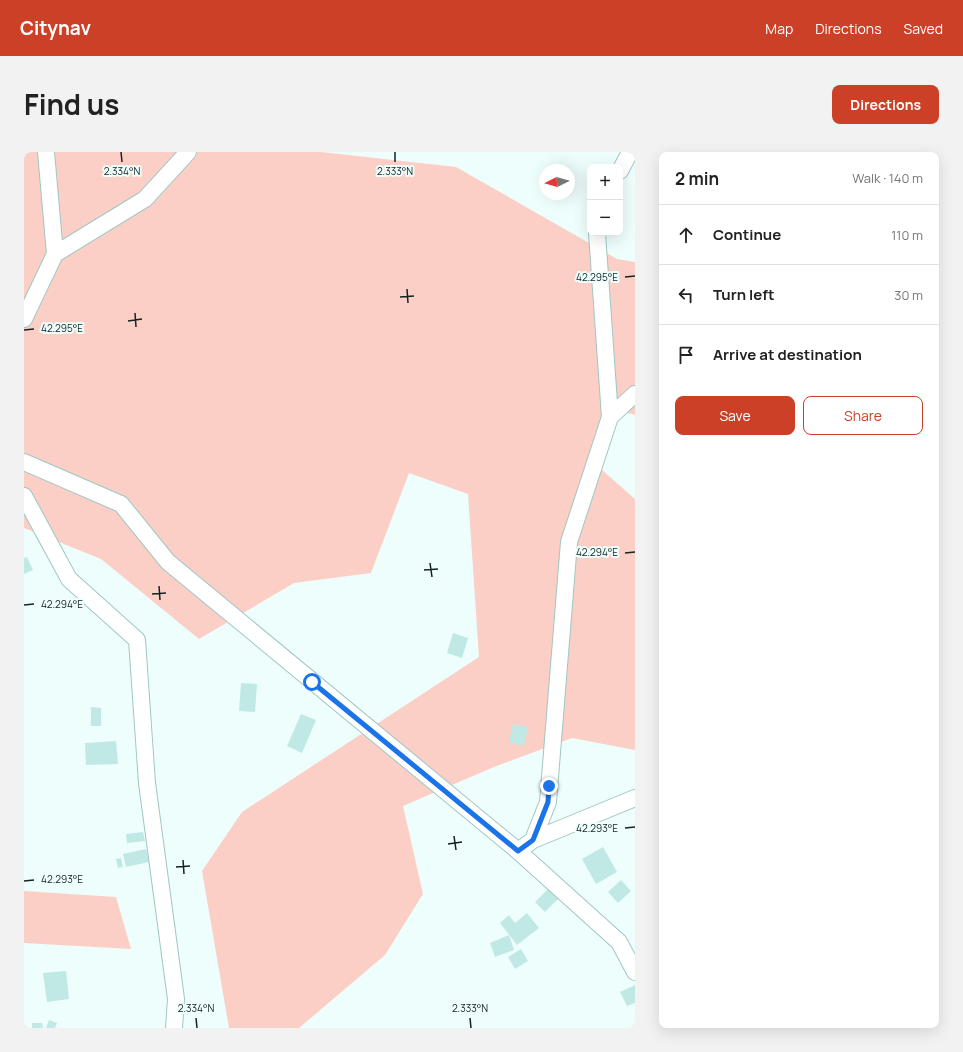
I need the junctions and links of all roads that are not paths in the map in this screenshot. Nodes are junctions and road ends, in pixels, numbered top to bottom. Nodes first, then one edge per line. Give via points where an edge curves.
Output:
1 (46, 152) edge
2 (188, 152) edge
3 (630, 152) edge
4 (623, 165) edge
5 (597, 236) edge
6 (55, 254) junction
7 (24, 319) edge
8 (635, 394) edge
9 (610, 417) junction
10 (24, 462) edge
11 (24, 496) edge
12 (635, 798) edge
13 (533, 840) junction
14 (518, 851) junction
15 (635, 972) edge
16 (174, 1028) edge

1 - 6 street
2 - 6 street via 145,199
3 - 4 street
5 - 9 street
6 - 7 street
8 - 9 street
9 - 13 street via 569,542 548,802
10 - 14 street via 121,504 168,562
11 - 16 street via 69,580 137,640 147,783 176,998
12 - 13 street
13 - 14 street
14 - 15 street via 619,942

